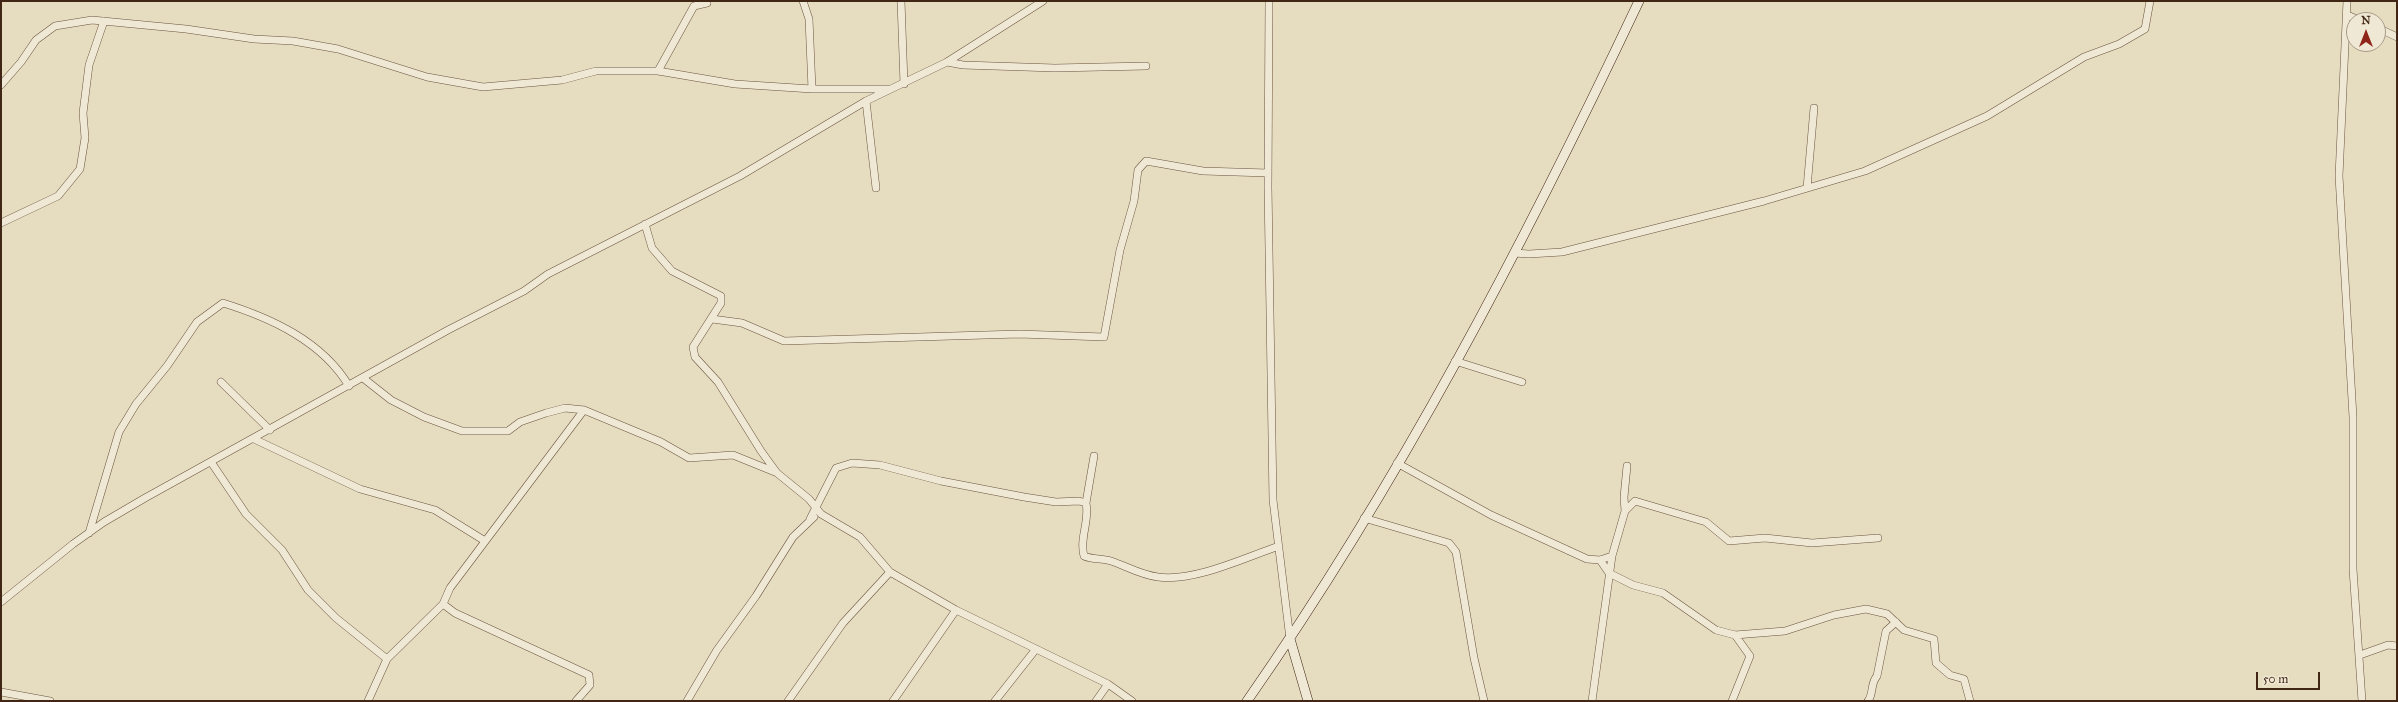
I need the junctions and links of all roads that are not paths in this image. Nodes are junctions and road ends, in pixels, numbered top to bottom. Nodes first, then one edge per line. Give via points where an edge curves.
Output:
1 (803, 1) edge
2 (901, 1) edge
3 (1043, 1) edge
4 (1270, 1) edge
5 (1639, 1) edge
6 (2150, 1) edge
7 (2347, 1) edge
8 (707, 3) dead end
9 (2347, 12) edge
10 (104, 21) junction
11 (2386, 32) edge
12 (2346, 35) edge
13 (2397, 37) edge
14 (947, 62) junction
15 (1146, 66) dead end
16 (658, 71) junction
17 (904, 84) junction
18 (1, 85) edge
19 (812, 89) junction
20 (892, 89) junction
21 (866, 101) junction
22 (1814, 108) dead end
23 (1268, 173) junction
24 (876, 188) dead end
25 (1807, 188) junction
26 (1, 223) edge
27 (645, 224) junction
28 (1514, 252) junction
29 (712, 319) junction
30 (1455, 361) junction
31 (363, 378) junction
32 (221, 382) dead end
33 (1522, 382) dead end
34 (349, 386) junction
35 (584, 410) junction
36 (270, 430) junction
37 (254, 439) junction
38 (1094, 456) dead end
39 (210, 462) junction
40 (1397, 463) junction
41 (1627, 466) dead end
42 (777, 473) junction
43 (1086, 503) junction
44 (815, 507) junction
45 (1625, 511) junction
46 (821, 514) junction
47 (1364, 518) junction
48 (810, 519) junction
49 (89, 533) junction
50 (1878, 538) dead end
51 (485, 541) junction
52 (1279, 546) junction
53 (1612, 556) junction
54 (1600, 560) junction
55 (890, 572) junction
56 (1609, 573) junction
57 (1, 602) edge
58 (444, 604) junction
59 (956, 610) junction
60 (1896, 622) junction
61 (1735, 635) junction
62 (1290, 639) junction
63 (2397, 646) edge
64 (1036, 649) junction
65 (2360, 655) junction
66 (387, 659) junction
67 (1108, 684) junction
68 (1, 692) edge
69 (50, 701) edge
70 (368, 701) edge
71 (576, 701) edge
72 (686, 701) edge
73 (788, 701) edge
74 (893, 701) edge
75 (995, 701) edge
76 (1096, 701) edge
77 (1132, 701) edge
78 (1247, 701) edge
79 (1308, 701) edge
80 (1484, 701) edge
81 (1592, 701) edge
82 (1732, 701) edge
83 (1868, 701) edge
84 (1970, 701) edge
85 (2362, 701) edge

1 - 19 street via 809,19
2 - 17 street
3 - 14 street
4 - 23 street
5 - 28 main road via 1595,94
6 - 25 street via 2145,29 2119,44 2084,57 1987,116 1865,171
7 - 9 street
8 - 16 street via 694,6
10 - 16 street via 254,39 293,41 338,49 427,77 483,87 562,80 596,71
10 - 18 street via 92,20 55,26 36,40
10 - 26 street via 89,65 83,113 85,138 80,169 58,196
11 - 13 street
12 - 65 street via 2339,176 2353,416 2353,569
14 - 15 street via 964,65 1055,68
14 - 17 street
16 - 19 street via 735,84
17 - 20 street
19 - 20 street
20 - 21 street
21 - 24 street
21 - 27 street via 740,176
22 - 25 street
23 - 29 street via 1203,171 1155,161 1146,161 1142,164 1138,170 1134,201 1120,250 1104,337 1019,334 784,341 742,323
23 - 52 street via 1273,500
25 - 28 street via 1562,252
27 - 29 street via 652,248 672,271 721,296 721,303
27 - 31 street via 548,274 524,291
28 - 30 main road
29 - 42 street via 693,347 695,357 718,382 760,451
30 - 33 street
30 - 40 main road
31 - 34 street
31 - 35 street via 391,400 462,432 508,431 520,422 546,413 565,408
32 - 36 street
34 - 36 street
34 - 49 street via 342,375 315,348 294,333 249,311 223,303 196,322 167,366 136,404 119,432
35 - 42 street via 661,442 689,458 733,456
35 - 51 street
36 - 37 street
37 - 39 street
37 - 51 street via 360,489 435,510
38 - 43 street
39 - 49 street
39 - 66 street via 246,514 282,550 308,590 336,618
40 - 47 main road
40 - 54 street via 1491,515 1587,559
41 - 45 street
42 - 44 street
43 - 44 street via 1024,497 941,481 880,465 852,462 836,468
43 - 52 street via 1088,511 1081,547 1084,556 1093,560 1110,561 1158,577 1181,577 1202,572
44 - 46 street
44 - 48 street
45 - 50 street via 1635,502 1672,511 1706,522 1729,541 1765,538 1812,543
45 - 53 street
46 - 48 street
46 - 55 street via 860,537
47 - 62 main road
47 - 80 street via 1449,543 1456,552
48 - 72 street via 793,537
49 - 57 street
51 - 58 street via 450,588
52 - 62 street
53 - 54 street
53 - 56 street
54 - 56 street
55 - 59 street
55 - 73 street via 843,623
56 - 61 street via 1633,585 1663,593 1716,630
56 - 81 street
58 - 66 street
58 - 71 street via 455,613 589,675 590,686
59 - 64 street
59 - 74 street
60 - 61 street via 1887,614 1866,609 1834,615 1785,631
60 - 83 street via 1886,631 1877,676 1872,682 1872,696
60 - 84 street via 1904,630 1934,640 1936,663 1950,675 1964,679
61 - 82 street via 1750,656
62 - 78 main road
62 - 79 main road
63 - 65 street via 2388,645
64 - 67 street
64 - 75 street
65 - 85 street
66 - 70 street
67 - 76 street
67 - 77 street
68 - 69 street

